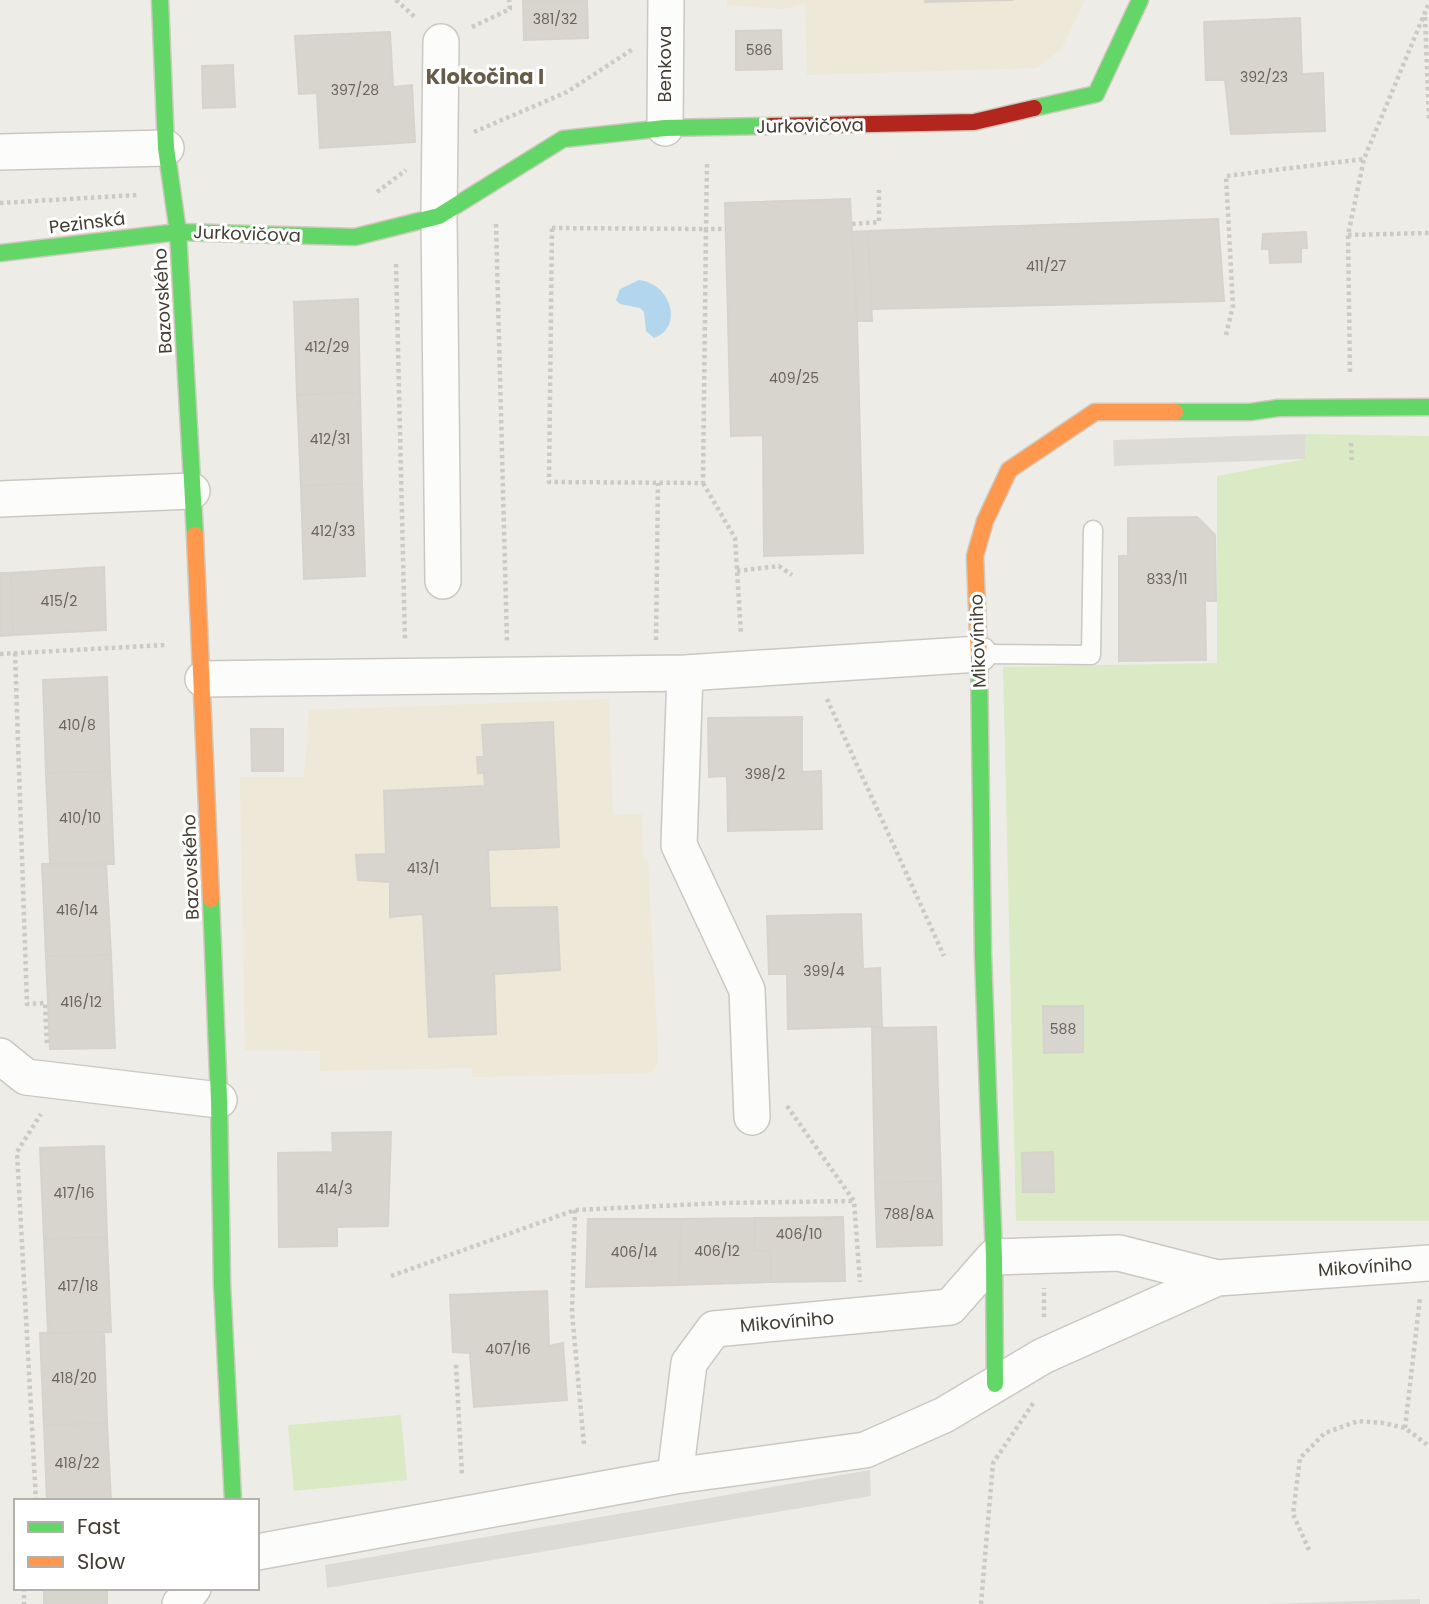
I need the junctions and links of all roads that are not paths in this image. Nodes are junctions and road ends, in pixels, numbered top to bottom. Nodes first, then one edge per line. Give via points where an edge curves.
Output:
1 (160, 0) edge
2 (666, 0) edge
3 (1140, 0) edge
4 (441, 42) road end
5 (665, 128) junction
6 (166, 148) junction
7 (0, 152) edge
8 (439, 216) junction
9 (178, 232) junction
10 (0, 253) edge
11 (1429, 407) edge
12 (192, 491) junction
13 (0, 499) edge
14 (1093, 530) dead end
15 (443, 581) dead end
16 (979, 654) junction
17 (685, 673) junction
18 (203, 679) junction
19 (0, 1056) edge
20 (219, 1100) junction
21 (752, 1117) dead end
22 (994, 1257) junction
23 (1429, 1263) edge
24 (1217, 1278) junction
25 (995, 1384) junction
26 (675, 1476) junction
27 (233, 1499) edge
28 (259, 1552) edge
29 (191, 1590) edge
30 (180, 1604) edge

1 - 6 street, Bazovského
2 - 5 street, Benkova
3 - 5 street, Jurkovičova via 1096,94 974,122
4 - 8 street
5 - 8 street, Jurkovičova via 563,139
6 - 7 street
6 - 9 street, Bazovského
8 - 9 street, Jurkovičova via 355,237
8 - 15 street
9 - 10 street, Pezinská
9 - 12 street, Bazovského
11 - 16 street, Mikovíniho via 1096,412 1009,470 975,556
12 - 13 street
12 - 18 street, Bazovského
14 - 16 lane via 1091,655
16 - 17 street
16 - 22 street, Mikovíniho
17 - 18 street
17 - 21 street via 679,845 747,990
18 - 20 street, Bazovského
19 - 20 street via 26,1077
20 - 27 street, Bazovského
22 - 24 street, Mikovíniho via 1119,1253
22 - 25 street, Mikovíniho
22 - 26 street, Mikovíniho via 950,1307 714,1329 689,1363
23 - 24 street, Mikovíniho
24 - 25 street, Mikovíniho via 1043,1356
25 - 26 street, Mikovíniho via 944,1415 865,1450
26 - 28 street, Mikovíniho
29 - 30 street

